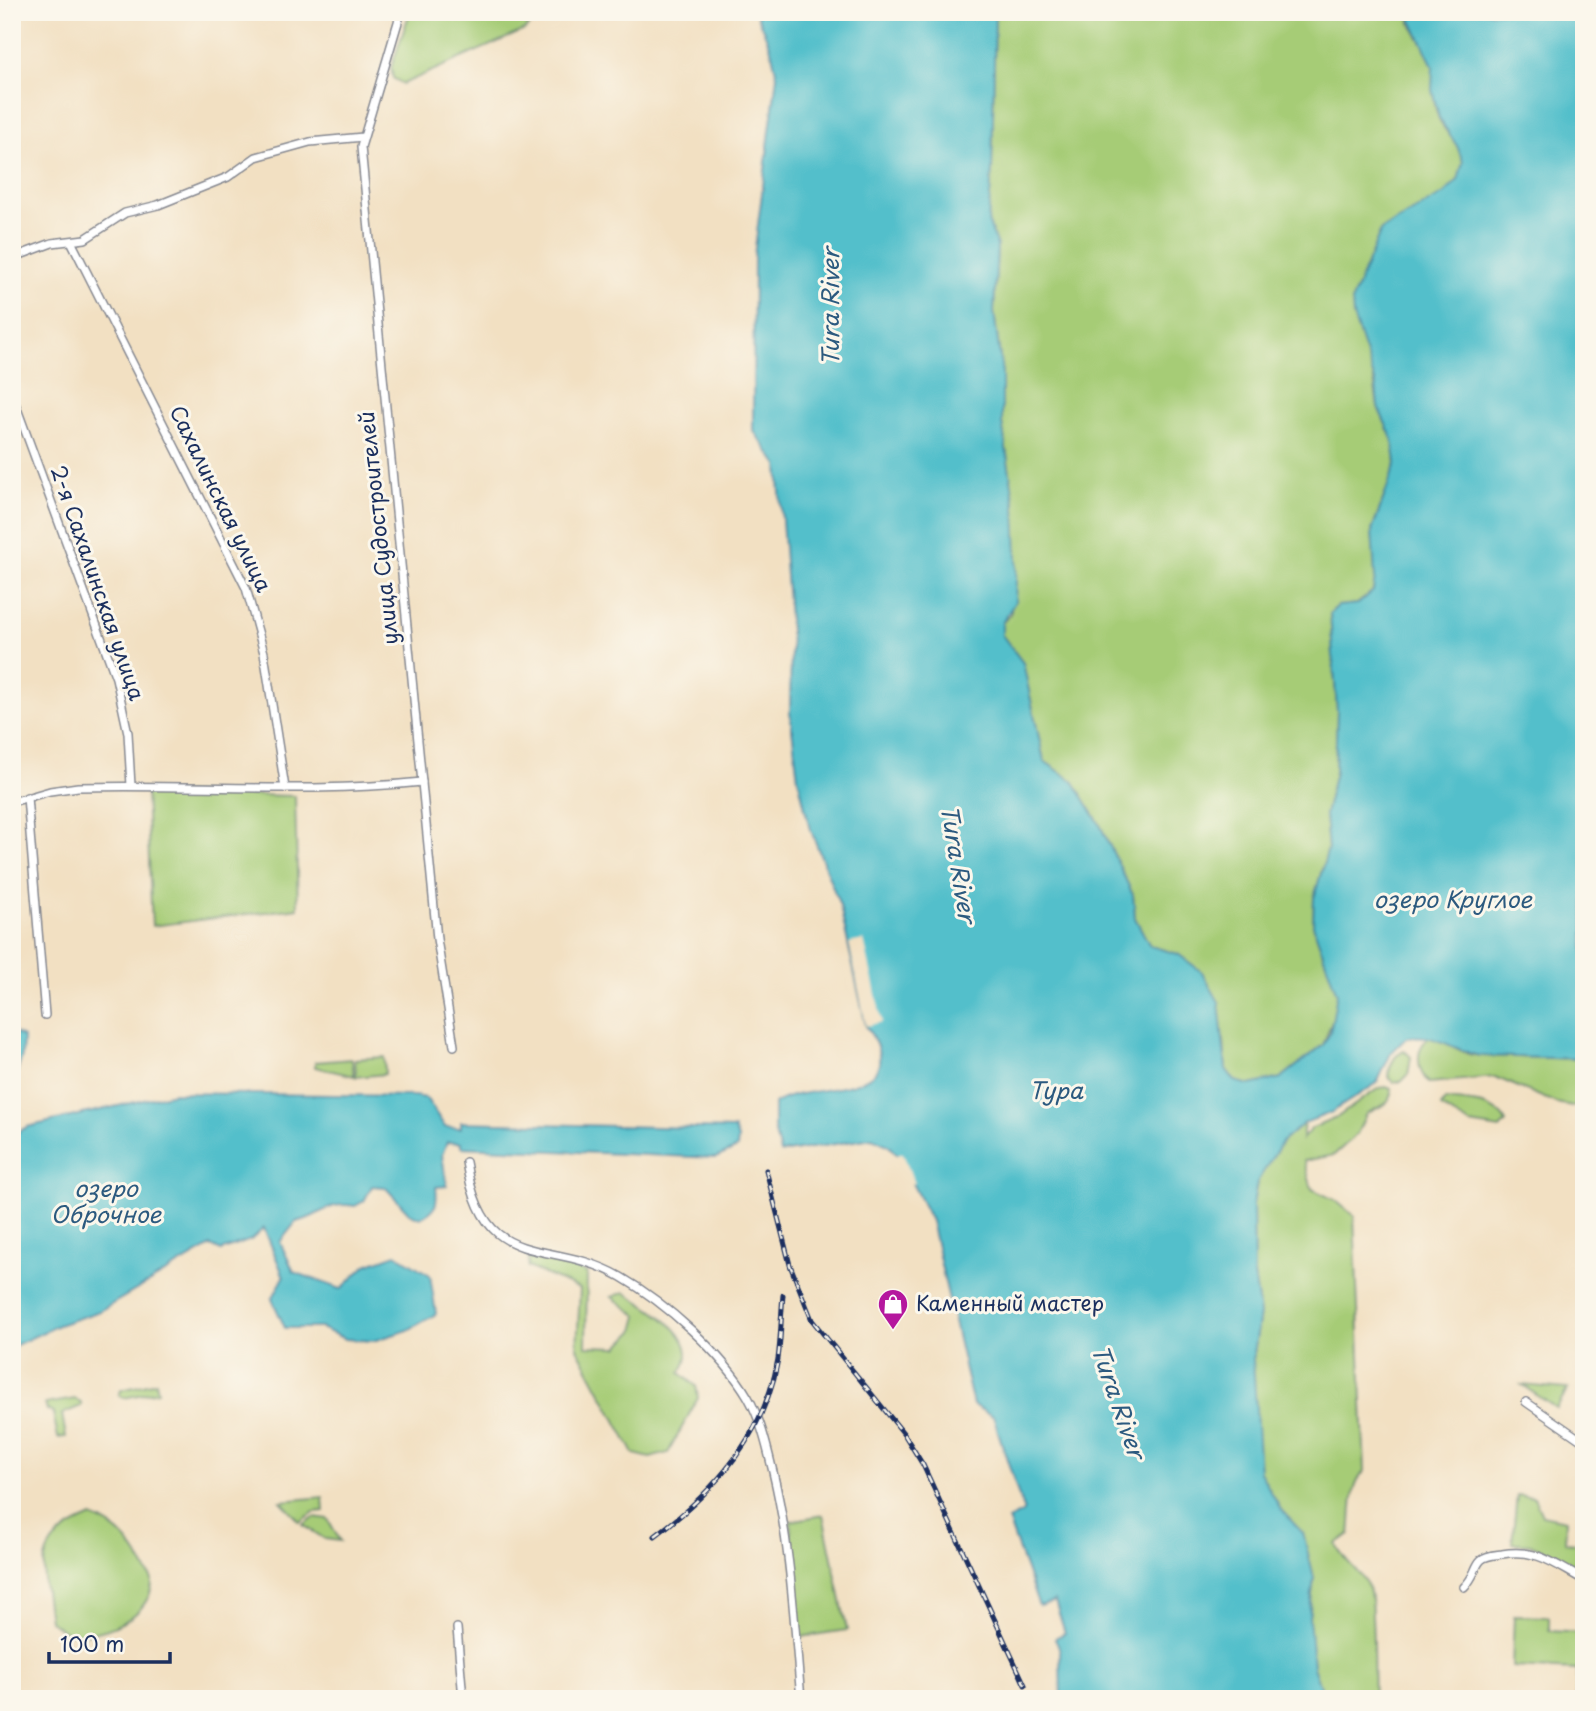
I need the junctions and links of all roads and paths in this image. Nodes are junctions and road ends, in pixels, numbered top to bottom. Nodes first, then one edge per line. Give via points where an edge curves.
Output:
1 (401, 12) edge
2 (363, 137) junction
3 (72, 243) junction
4 (12, 258) edge
5 (12, 395) edge
6 (422, 782) junction
7 (131, 786) junction
8 (285, 788) junction
9 (27, 797) junction
10 (12, 802) edge
11 (45, 1015) dead end
12 (454, 1045) dead end
13 (466, 1163) dead end
14 (1526, 1402) dead end
15 (1584, 1442) edge
16 (1584, 1580) edge
17 (1464, 1587) dead end
18 (457, 1628) dead end
19 (463, 1699) edge
20 (801, 1699) edge

1 - 2 street, улица Судостроителей
2 - 3 street via 310,142 256,157 228,177 125,213
2 - 6 street, улица Судостроителей
3 - 4 street via 51,243
3 - 8 street, Сахалинская улица via 246,589 264,653
5 - 7 street, 2-я Сахалинская улица via 116,678 128,733
6 - 8 street
6 - 12 street, улица Судостроителей via 437,939
7 - 8 street
7 - 9 street via 78,787
9 - 10 street
9 - 11 street
13 - 20 street via 479,1213 497,1233 524,1249 621,1277 706,1341 748,1396 765,1439 787,1530
14 - 15 street
16 - 17 street via 1522,1551 1484,1557 1475,1577
18 - 19 street

